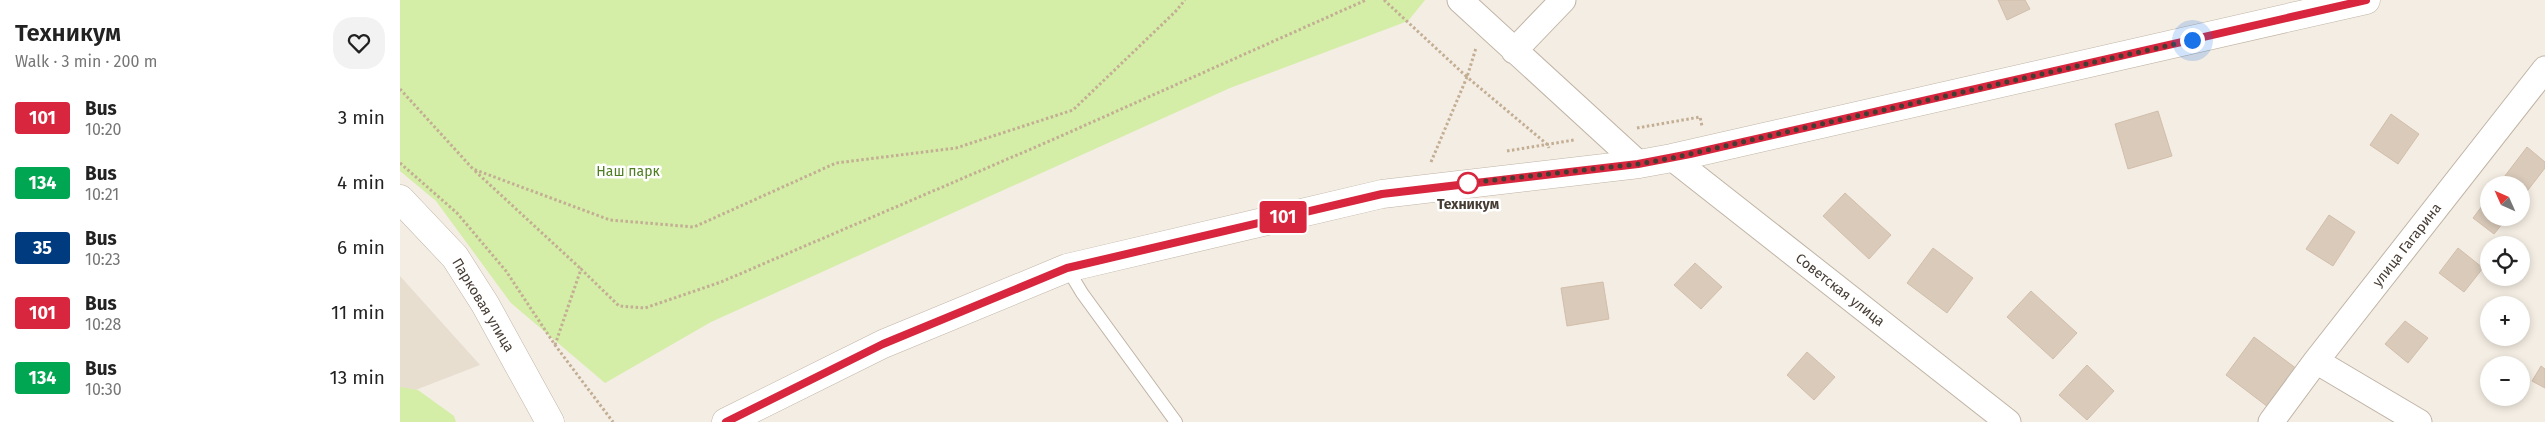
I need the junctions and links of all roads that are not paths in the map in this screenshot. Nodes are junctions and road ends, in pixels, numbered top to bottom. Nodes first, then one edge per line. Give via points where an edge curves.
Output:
1 (1460, 0) edge
2 (1563, 0) edge
3 (2366, 0) edge
4 (1514, 51) junction
5 (2545, 69) edge
6 (1672, 158) junction
7 (1638, 164) junction
8 (400, 199) edge
9 (1067, 268) junction
10 (2316, 361) junction
11 (550, 422) edge
12 (726, 422) edge
13 (1176, 422) edge
14 (2008, 422) edge
15 (2271, 422) edge
16 (2419, 422) edge

1 - 4 street
2 - 4 street
3 - 6 street
4 - 7 street
5 - 10 street, улица Гагарина
6 - 7 street
6 - 14 street, Советская улица
7 - 9 street via 1382,194
8 - 11 street, Парковая улица via 455,257 485,304
9 - 12 street via 883,344
9 - 13 lane
10 - 15 street, улица Гагарина
10 - 16 street

